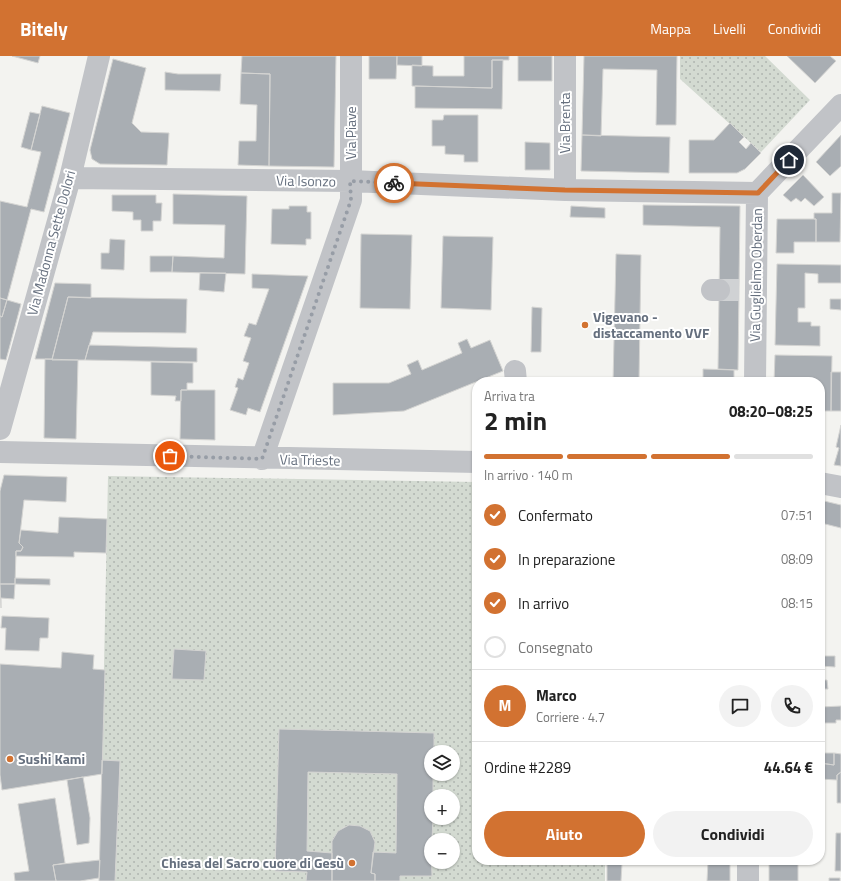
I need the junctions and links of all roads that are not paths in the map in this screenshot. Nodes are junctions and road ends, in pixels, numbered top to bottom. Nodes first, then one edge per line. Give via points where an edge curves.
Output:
1 (99, 56) edge
2 (351, 56) edge
3 (565, 56) edge
4 (841, 105) edge
5 (70, 178) junction
6 (350, 181) junction
7 (565, 190) junction
8 (758, 193) junction
9 (7, 374) edge
10 (754, 377) edge
11 (0, 429) edge
12 (0, 452) edge
13 (262, 459) junction
14 (472, 462) edge
15 (825, 483) edge
16 (841, 487) edge
17 (748, 865) edge
18 (748, 881) edge

1 - 5 street, Via Madonna Sette Dolori
2 - 6 street, Via Piave
3 - 7 street, Via Brenta
4 - 8 street, Via Guglielmo Oberdan
5 - 6 street, Via Isonzo
5 - 9 street, Via Madonna Sette Dolori
6 - 7 street, Via Isonzo
6 - 13 street, Via Piave via 351,200
7 - 8 street, Via Isonzo
8 - 10 street, Via Guglielmo Oberdan via 732,290
9 - 11 street, Via Madonna Sette Dolori
12 - 13 street, Via Trieste
13 - 14 street, Via Trieste
15 - 16 street
17 - 18 street

